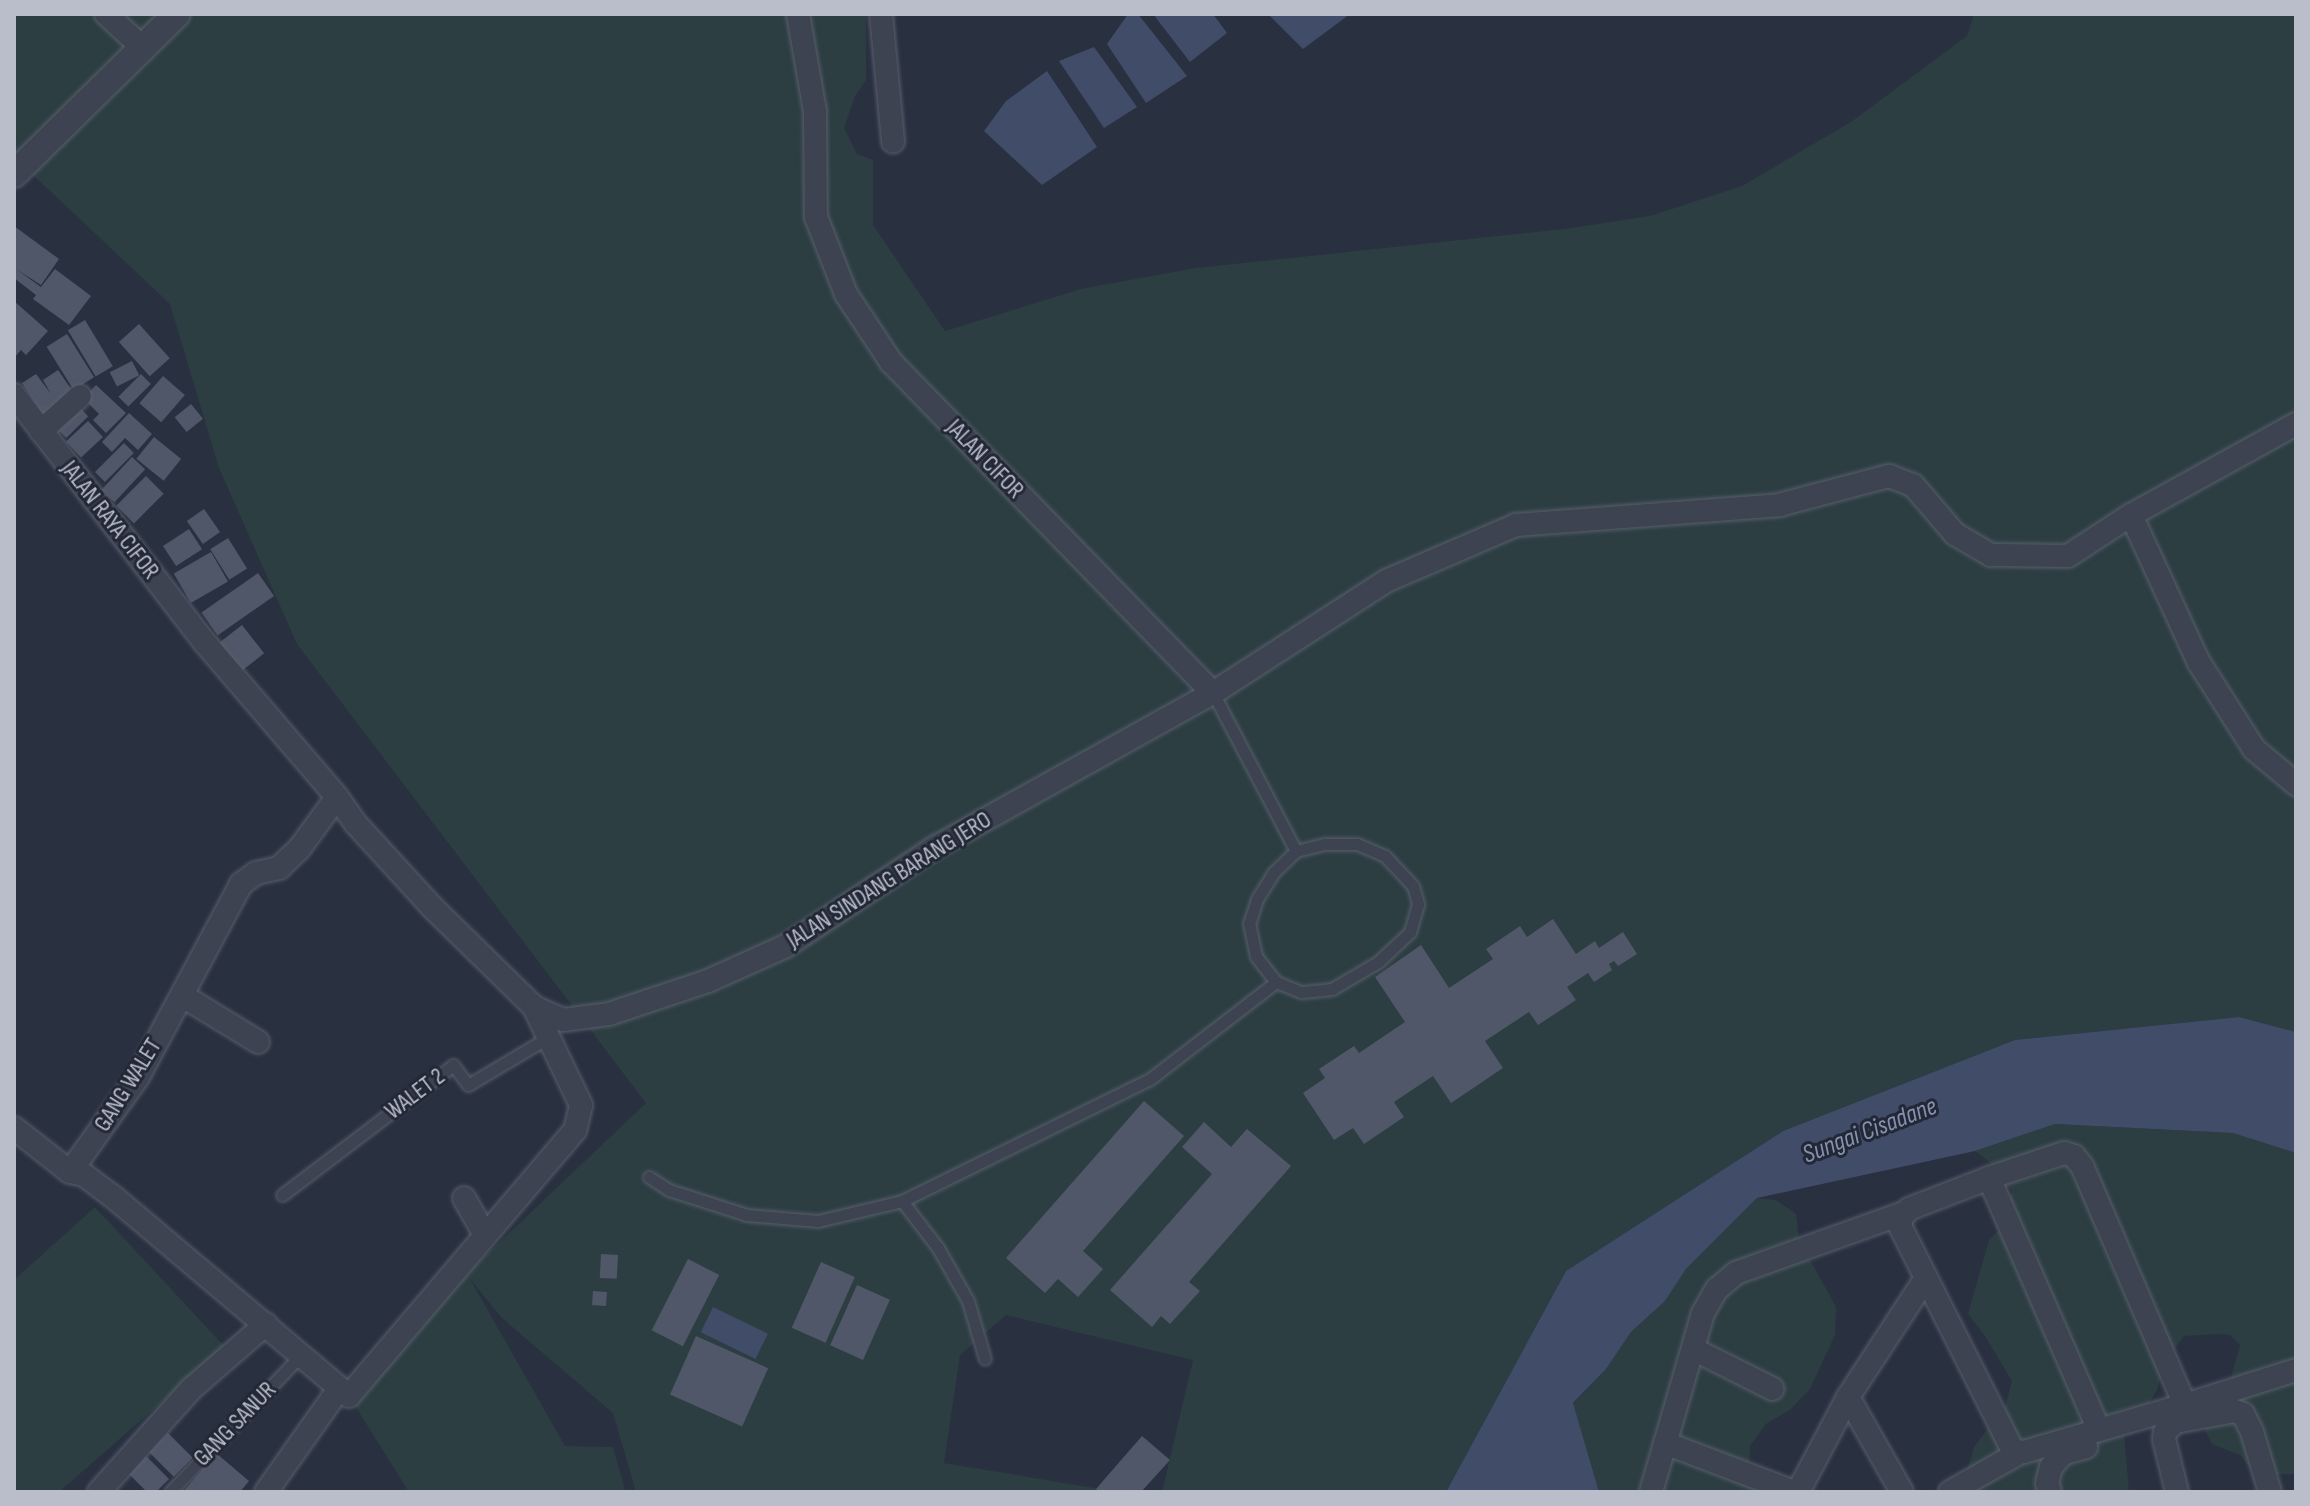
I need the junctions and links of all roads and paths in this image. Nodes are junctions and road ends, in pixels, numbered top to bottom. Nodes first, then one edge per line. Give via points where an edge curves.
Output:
1 (106, 14) edge
2 (177, 14) edge
3 (798, 14) edge
4 (881, 14) edge
5 (143, 48) junction
6 (893, 141) dead end
7 (14, 174) edge
8 (14, 395) edge
9 (80, 396) dead end
10 (2296, 424) edge
11 (41, 431) junction
12 (2131, 515) junction
13 (1213, 693) junction
14 (2296, 784) edge
15 (337, 797) junction
16 (1296, 851) junction
17 (1276, 982) junction
18 (183, 996) junction
19 (544, 1020) junction
20 (258, 1042) dead end
21 (14, 1128) edge
22 (70, 1172) junction
23 (649, 1177) dead end
24 (1989, 1178) junction
25 (282, 1195) dead end
26 (464, 1198) dead end
27 (902, 1201) junction
28 (1904, 1213) junction
29 (485, 1235) junction
30 (1926, 1278) junction
31 (266, 1324) junction
32 (1693, 1349) junction
33 (300, 1356) junction
34 (985, 1359) dead end
35 (2296, 1370) edge
36 (339, 1389) junction
37 (1773, 1389) dead end
38 (1848, 1397) junction
39 (2180, 1413) junction
40 (2099, 1430) junction
41 (1665, 1443) junction
42 (2019, 1453) junction
43 (99, 1492) edge
44 (170, 1492) edge
45 (266, 1492) edge
46 (1651, 1492) edge
47 (1796, 1492) edge
48 (1902, 1492) edge
49 (1950, 1492) edge
50 (2050, 1492) edge
51 (2177, 1492) edge
52 (2270, 1492) edge

1 - 5 street
2 - 5 street
3 - 13 street, JALAN CIFOR via 815,111 816,217 846,294 891,362
4 - 6 street
5 - 7 street
8 - 11 street, JALAN RAYA CIFOR
9 - 11 street
10 - 12 street, JALAN SINDANG BARANG JERO
11 - 15 street, JALAN RAYA CIFOR via 206,644
12 - 13 street, JALAN SINDANG BARANG JERO via 2068,556 1991,555 1955,534 1913,485 1889,476 1779,505 1516,525 1386,581
12 - 14 street via 2198,661 2254,749
13 - 16 lane, JALAN CIFOR
13 - 19 street, JALAN SINDANG BARANG JERO via 934,848 786,946 708,981 609,1014
15 - 18 street, GANG WALET via 279,868 256,873 241,884
15 - 19 street, JALAN RAYA CIFOR via 432,907
16 - 17 lane via 1273,873 1249,924 1256,956
16 - 17 lane via 1357,844 1385,856 1413,886 1418,904 1410,932 1378,962 1332,989 1301,992
17 - 27 lane via 1150,1079
18 - 20 street
18 - 22 street, GANG WALET via 138,1077
19 - 25 lane, WALET 2 via 468,1085 453,1065
19 - 29 street via 581,1105 579,1117 575,1130
21 - 22 street
22 - 31 street via 84,1175 112,1196
23 - 27 lane via 669,1190 747,1215 818,1221
24 - 28 street
24 - 39 street via 2064,1153 2082,1166
24 - 40 street
26 - 29 street
27 - 34 lane via 938,1248 968,1301
28 - 30 street via 1901,1228
28 - 32 street via 1736,1273 1706,1307
29 - 36 street via 349,1396
30 - 38 street
30 - 42 street via 2006,1442
31 - 33 street
31 - 43 street via 191,1389
32 - 37 street
32 - 41 street
33 - 36 street
33 - 44 lane, GANG SANUR
35 - 39 street
36 - 45 street
38 - 47 street
38 - 48 street
39 - 40 street
39 - 50 street via 2064,1453 2048,1473
39 - 51 street via 2164,1439
39 - 52 street via 2243,1414
40 - 42 street
41 - 46 street
41 - 47 street
42 - 49 street

